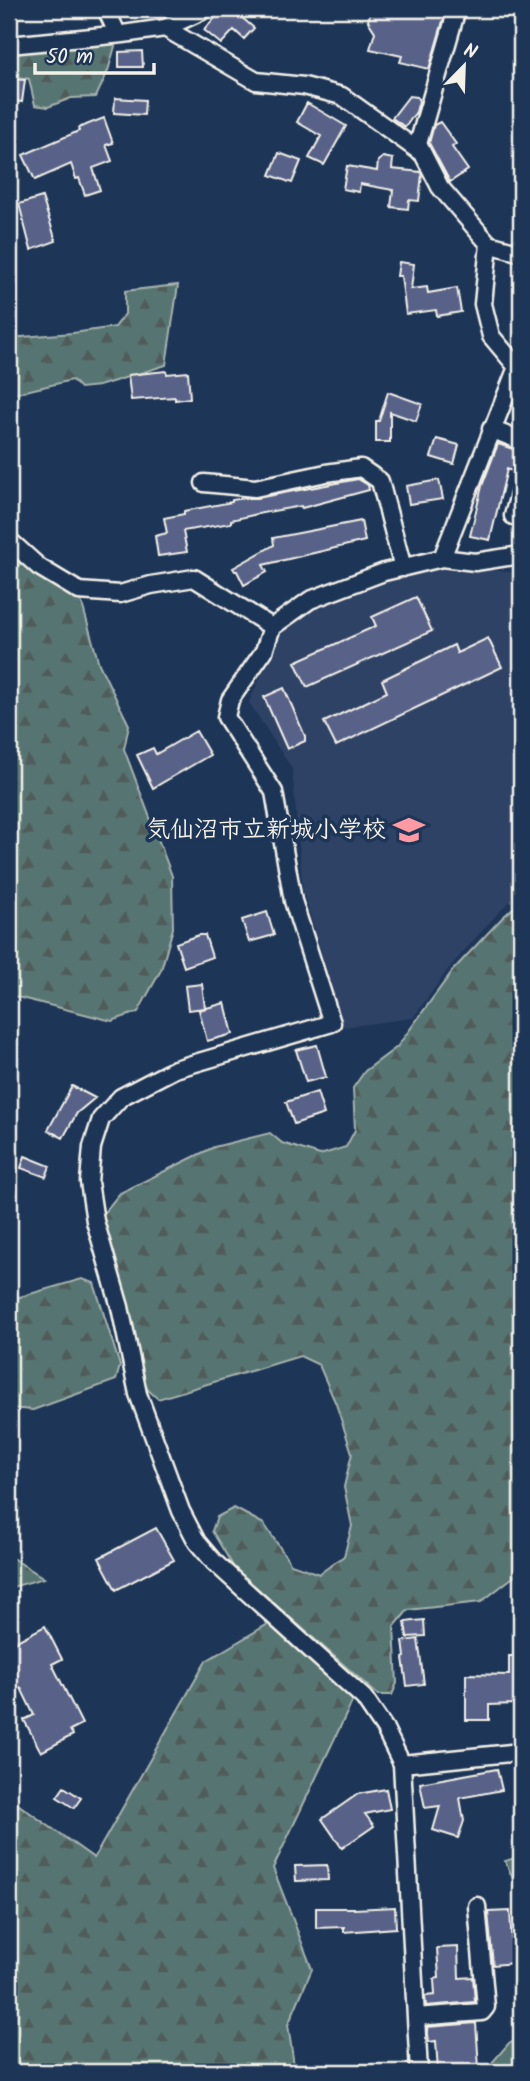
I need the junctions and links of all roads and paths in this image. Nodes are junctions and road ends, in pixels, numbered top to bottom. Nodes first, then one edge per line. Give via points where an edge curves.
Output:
1 (106, 9) edge
2 (204, 9) edge
3 (457, 9) edge
4 (165, 27) junction
5 (117, 33) junction
6 (9, 45) edge
7 (423, 155) junction
8 (489, 244) junction
9 (521, 253) edge
10 (519, 365) edge
11 (491, 429) junction
12 (521, 441) edge
13 (204, 483) dead end
14 (521, 487) edge
15 (513, 516) dead end
16 (9, 540) edge
17 (521, 555) edge
18 (442, 558) junction
19 (403, 568) junction
20 (271, 627) junction
21 (521, 1752) edge
22 (402, 1764) junction
23 (477, 1906) dead end
24 (416, 2017) junction
25 (419, 2072) edge

1 - 5 street
2 - 4 street
3 - 7 street via 418,144
4 - 5 street
4 - 7 street via 256,81 342,96
5 - 6 street
7 - 8 street via 440,187
8 - 9 street
8 - 10 street via 483,304 491,336
10 - 11 street
11 - 12 street
11 - 18 street
13 - 19 street via 255,488 361,468 380,481
14 - 15 street
16 - 20 street via 39,567 79,592 120,594 194,578
17 - 18 street via 475,562
18 - 19 street
19 - 20 street via 310,600
20 - 22 street via 264,652 229,700 226,717 274,792 293,901 332,1023 175,1069 121,1097 101,1119 92,1147 89,1182 138,1394 197,1542 364,1698
21 - 22 street
22 - 24 street
23 - 24 street via 486,2007 482,2012
24 - 25 street

